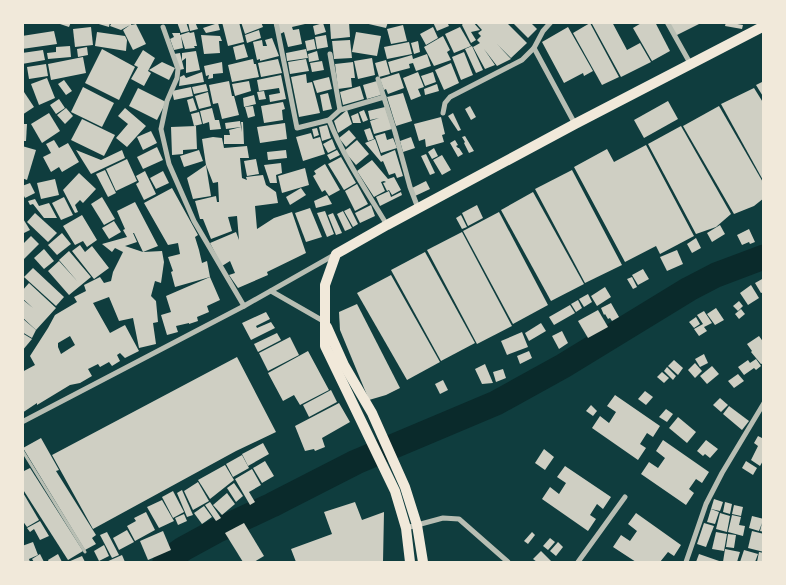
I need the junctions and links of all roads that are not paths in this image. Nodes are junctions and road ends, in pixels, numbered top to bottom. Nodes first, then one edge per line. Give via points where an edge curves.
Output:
1 (276, 22) edge
2 (551, 22) edge
3 (667, 22) edge
4 (764, 26) edge
5 (163, 27) dead end
6 (534, 48) junction
7 (330, 54) dead end
8 (690, 63) junction
9 (378, 79) dead end
10 (384, 97) junction
11 (340, 110) junction
12 (443, 113) dead end
13 (329, 120) junction
14 (575, 124) junction
15 (418, 208) junction
16 (387, 224) junction
17 (336, 254) junction
18 (271, 291) junction
19 (244, 306) junction
20 (324, 322) junction
21 (764, 403) edge
22 (22, 422) edge
23 (22, 450) edge
24 (400, 489) junction
25 (625, 497) dead end
26 (412, 526) junction
27 (86, 552) dead end
28 (410, 562) edge
29 (423, 562) edge
30 (508, 562) edge
31 (578, 562) edge
32 (686, 562) edge

1 - 13 street via 297,128
2 - 6 street
3 - 8 street
4 - 8 main road
5 - 19 street via 178,69 161,130 169,164 194,221
6 - 12 street via 522,60 450,97
6 - 14 street
7 - 11 street
8 - 14 main road
9 - 10 street
10 - 11 street
10 - 15 street
11 - 13 street
13 - 16 street via 343,153
14 - 15 main road
15 - 16 main road
16 - 17 main road
17 - 18 street
17 - 20 main road via 325,285
18 - 19 street
18 - 20 street
19 - 22 street
20 - 24 main road via 372,413
20 - 24 main road via 325,346
21 - 32 street via 706,504
23 - 27 lane
24 - 26 main road
25 - 31 street
26 - 28 main road
26 - 29 main road
26 - 30 street via 443,518 459,519

